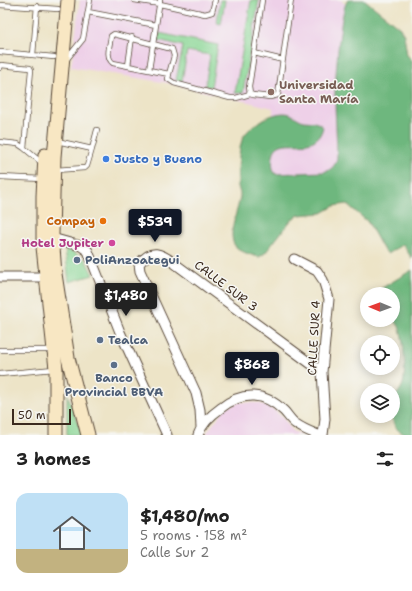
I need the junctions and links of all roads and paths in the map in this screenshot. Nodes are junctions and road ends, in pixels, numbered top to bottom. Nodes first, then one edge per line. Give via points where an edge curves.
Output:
1 (90, 0) edge
2 (134, 0) edge
3 (214, 0) edge
4 (262, 0) edge
5 (291, 0) edge
6 (160, 2) edge
7 (61, 3) edge
8 (0, 5) edge
9 (37, 6) junction
10 (88, 12) junction
11 (156, 25) junction
12 (132, 37) junction
13 (153, 43) junction
14 (0, 52) edge
15 (254, 53) junction
16 (33, 55) junction
17 (283, 60) junction
18 (58, 61) junction
19 (128, 66) junction
20 (0, 68) edge
21 (149, 70) junction
22 (169, 74) junction
23 (250, 94) junction
24 (97, 130) dead end
25 (55, 141) junction
26 (0, 142) edge
27 (24, 148) junction
28 (92, 149) junction
29 (49, 168) junction
30 (0, 177) edge
31 (43, 179) junction
32 (52, 238) junction
33 (294, 259) dead end
34 (0, 277) edge
35 (45, 277) junction
36 (0, 350) edge
37 (54, 350) junction
38 (56, 369) junction
39 (322, 372) junction
40 (0, 374) edge
41 (199, 431) edge
42 (56, 435) edge
43 (88, 435) edge
44 (167, 435) edge
45 (318, 435) edge
46 (323, 435) edge

1 - 10 lane
2 - 6 lane
3 - 6 lane via 212,12 205,14
4 - 15 lane
5 - 17 lane
6 - 11 lane
7 - 9 lane
7 - 18 main road
8 - 9 lane
9 - 16 lane
10 - 11 lane
10 - 18 lane via 83,39
11 - 13 lane
12 - 13 lane
12 - 19 lane
12 - 19 lane via 118,34 111,36 108,57 113,63
13 - 21 lane
13 - 22 lane via 174,52
14 - 16 lane
15 - 17 lane
15 - 23 lane
16 - 18 lane
17 - 23 lane via 278,95 270,97
18 - 25 main road
18 - 29 main road
19 - 21 lane
20 - 27 lane via 1,65 31,70
21 - 22 lane
22 - 23 lane via 168,79 174,83 230,98
24 - 28 lane
25 - 28 lane
25 - 29 main road
26 - 27 lane via 18,144
27 - 29 lane
28 - 29 lane via 84,168
29 - 31 main road
29 - 32 main road
30 - 31 lane
31 - 35 main road
32 - 43 main road via 68,358
32 - 44 street via 81,246 88,251 120,332
33 - 39 street, CALLE SUR 4 via 317,271 327,290 329,299
34 - 35 street
35 - 37 main road
36 - 37 lane
37 - 38 main road
38 - 40 lane
38 - 42 main road
39 - 41 street, CALLE SUR 3 via 174,262 161,254 152,254 139,264 140,271 196,393 200,410
39 - 46 street, CALLE SUR 4 via 325,419
41 - 45 street via 211,415 227,403 242,396 261,396 276,403 295,424

